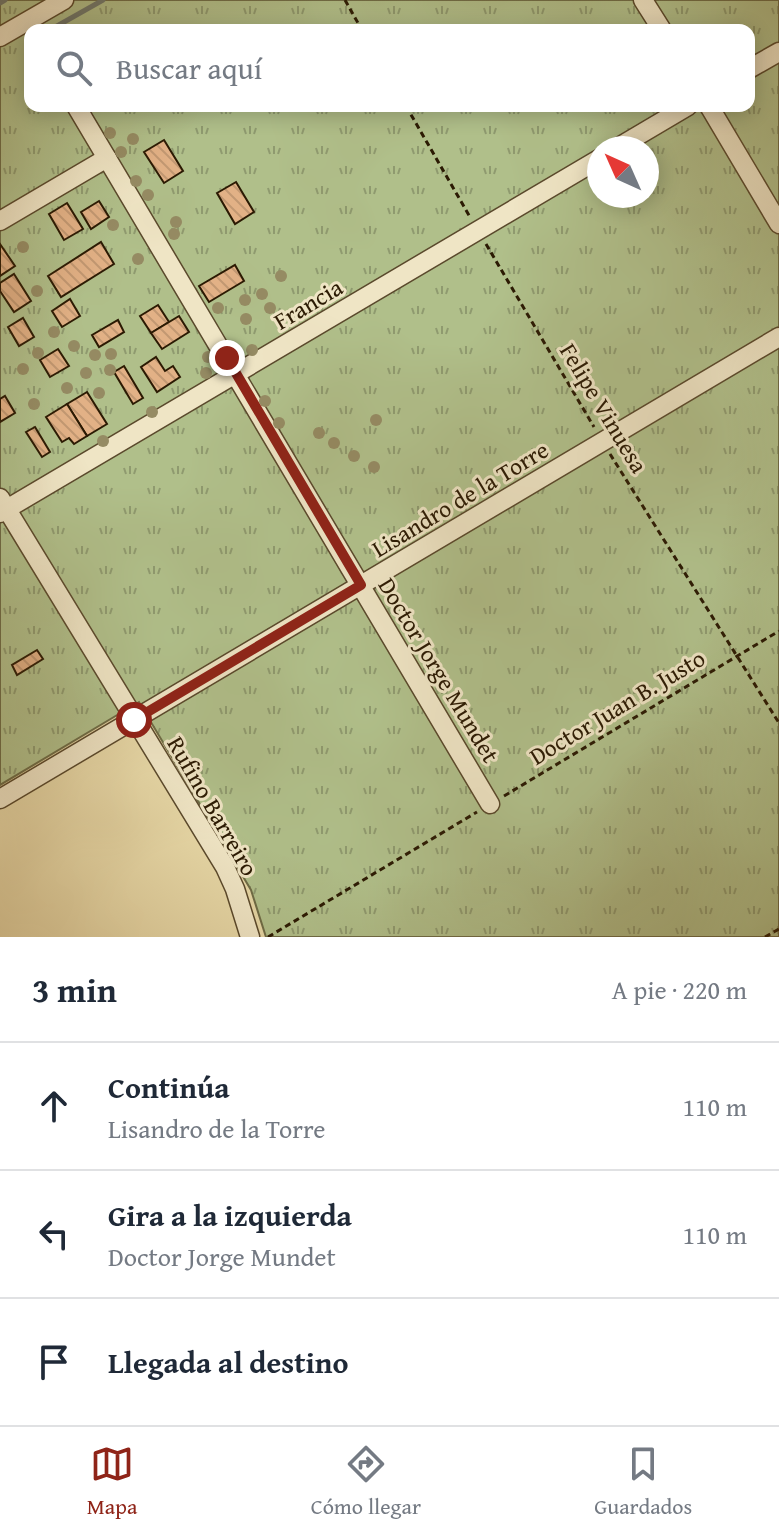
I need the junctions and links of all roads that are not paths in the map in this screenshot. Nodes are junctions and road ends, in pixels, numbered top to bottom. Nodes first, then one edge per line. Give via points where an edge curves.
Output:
1 (64, 0) edge
2 (643, 0) edge
3 (31, 24) edge
4 (658, 24) edge
5 (24, 28) edge
6 (0, 37) edge
7 (779, 52) edge
8 (755, 66) edge
9 (80, 112) edge
10 (678, 112) edge
11 (713, 112) edge
12 (637, 136) edge
13 (107, 158) junction
14 (587, 166) edge
15 (0, 221) edge
16 (779, 224) edge
17 (779, 337) edge
18 (237, 375) junction
19 (2, 507) edge
20 (361, 585) junction
21 (134, 720) junction
22 (0, 799) edge
23 (490, 804) road end
24 (250, 937) edge

1 - 3 street
2 - 4 street
5 - 6 street
7 - 8 street
9 - 13 street, Doctor Jorge Mundet
10 - 12 street
11 - 16 street
13 - 15 street
13 - 18 street, Doctor Jorge Mundet
14 - 18 street, Francia
17 - 20 street, Lisandro de la Torre
18 - 19 street, Francia
18 - 20 street, Doctor Jorge Mundet
19 - 21 street, Rufino Barreiro
20 - 21 street, Lisandro de la Torre
20 - 23 street, Doctor Jorge Mundet
21 - 22 street, Lisandro de la Torre
21 - 24 street, Rufino Barreiro via 225,867

